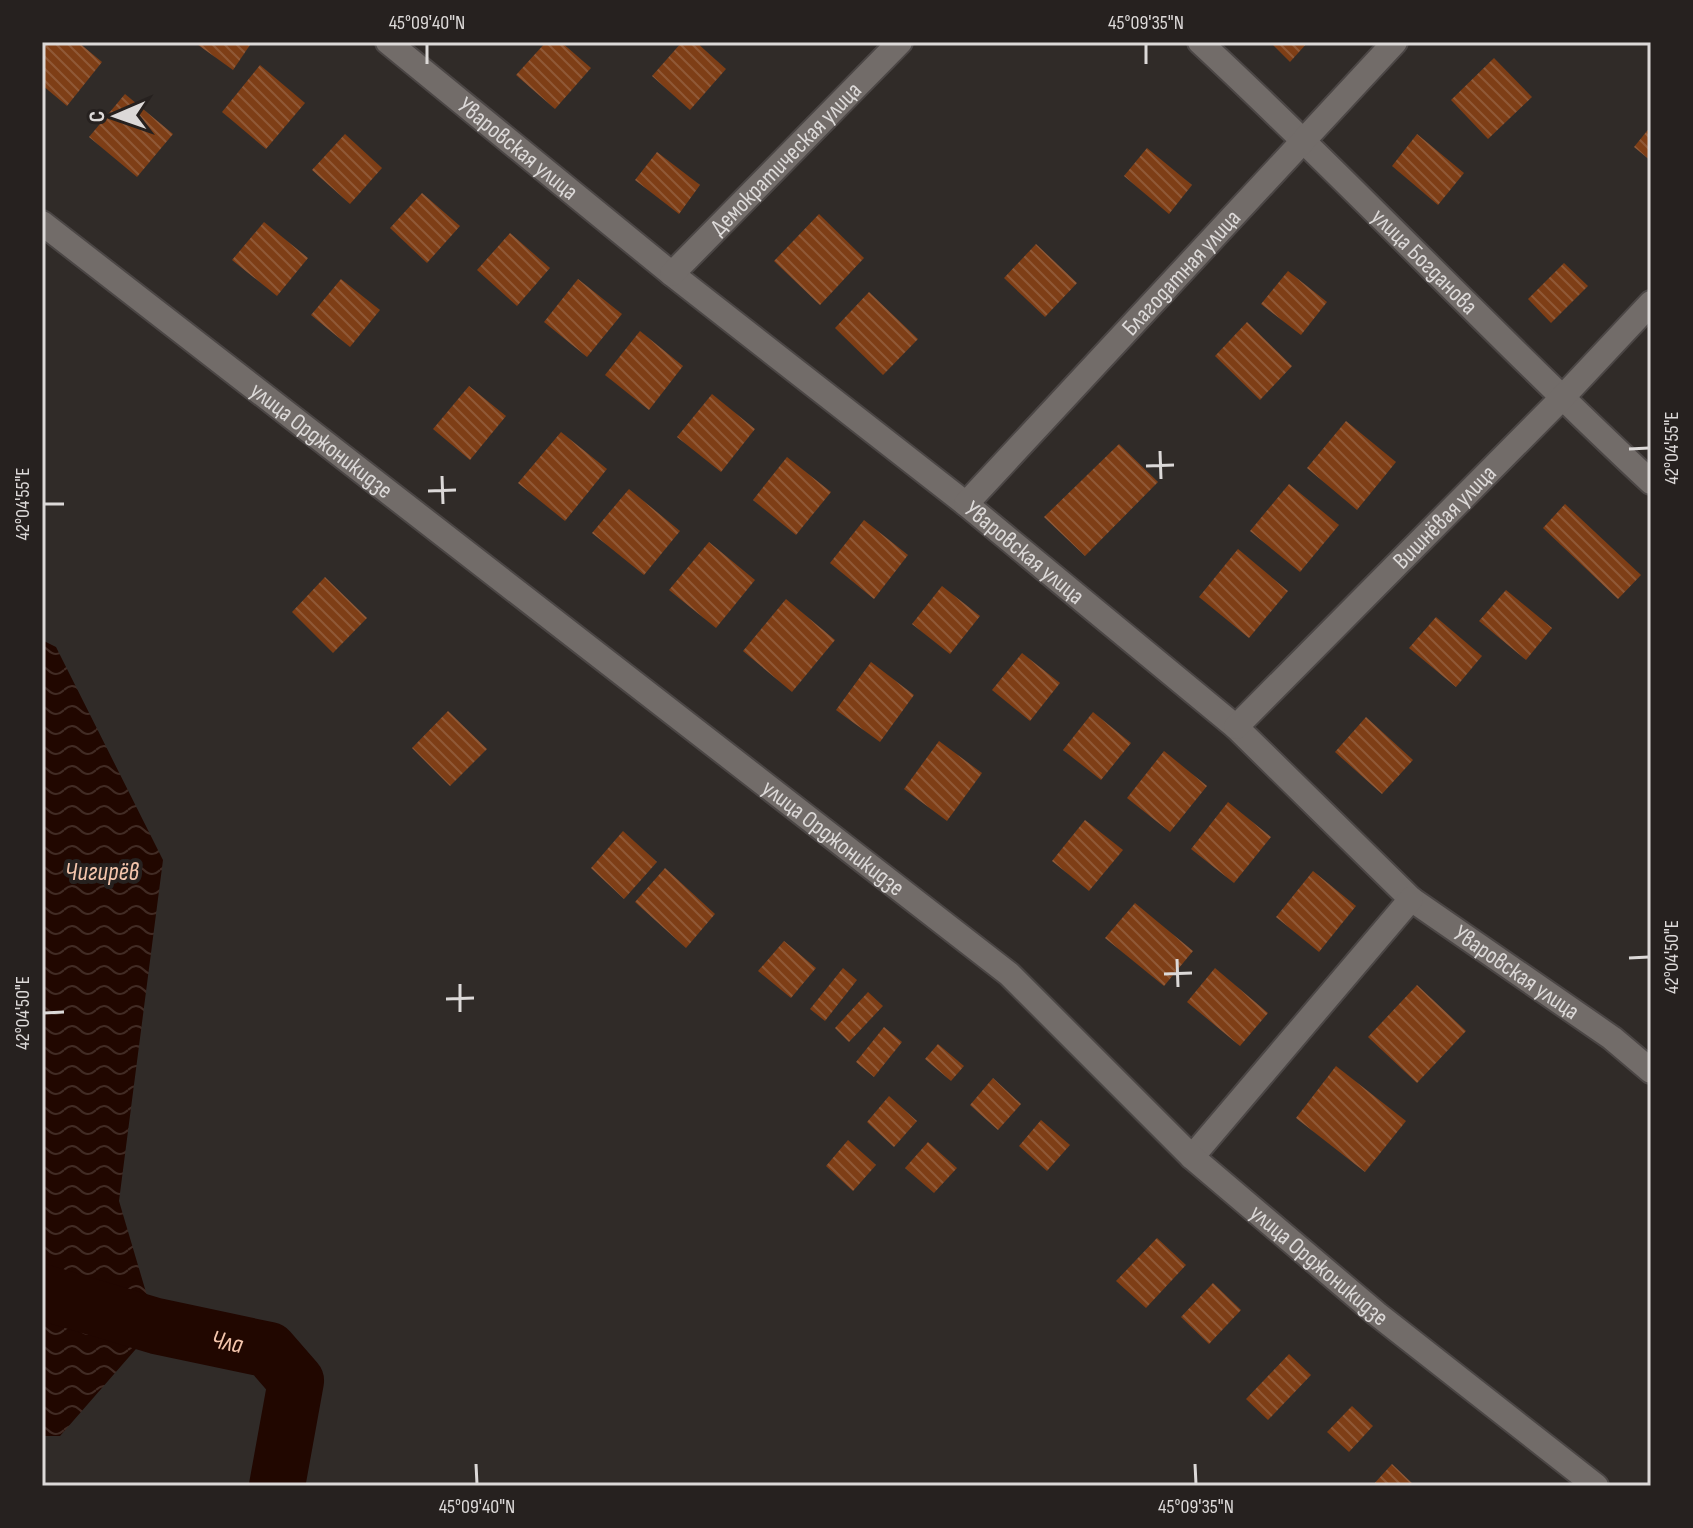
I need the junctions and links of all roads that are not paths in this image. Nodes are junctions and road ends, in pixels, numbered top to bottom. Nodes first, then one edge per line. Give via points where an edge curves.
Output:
1 (900, 42) edge
2 (1200, 42) edge
3 (1395, 42) edge
4 (393, 43) edge
5 (1303, 138) junction
6 (42, 223) edge
7 (672, 274) junction
8 (1651, 303) edge
9 (1561, 399) junction
10 (1651, 482) edge
11 (966, 504) junction
12 (1236, 727) junction
13 (1411, 899) junction
14 (1651, 1071) edge
15 (1192, 1157) junction
16 (1596, 1486) edge

1 - 7 street, Демократическая улица
2 - 5 street, улица Богданова
3 - 5 street, Благодатная улица
4 - 7 street, Уваровская улица
5 - 9 street, улица Богданова
5 - 11 street, Благодатная улица
6 - 15 street, улица Орджоникидзе via 1009,974
7 - 11 street, Уваровская улица
8 - 9 street, Вишнёвая улица
9 - 10 street, улица Богданова
9 - 12 street, Вишнёвая улица
11 - 12 street, Уваровская улица
12 - 13 street, Уваровская улица
13 - 14 street, Уваровская улица via 1612,1038
13 - 15 street
15 - 16 street, улица Орджоникидзе via 1377,1314

